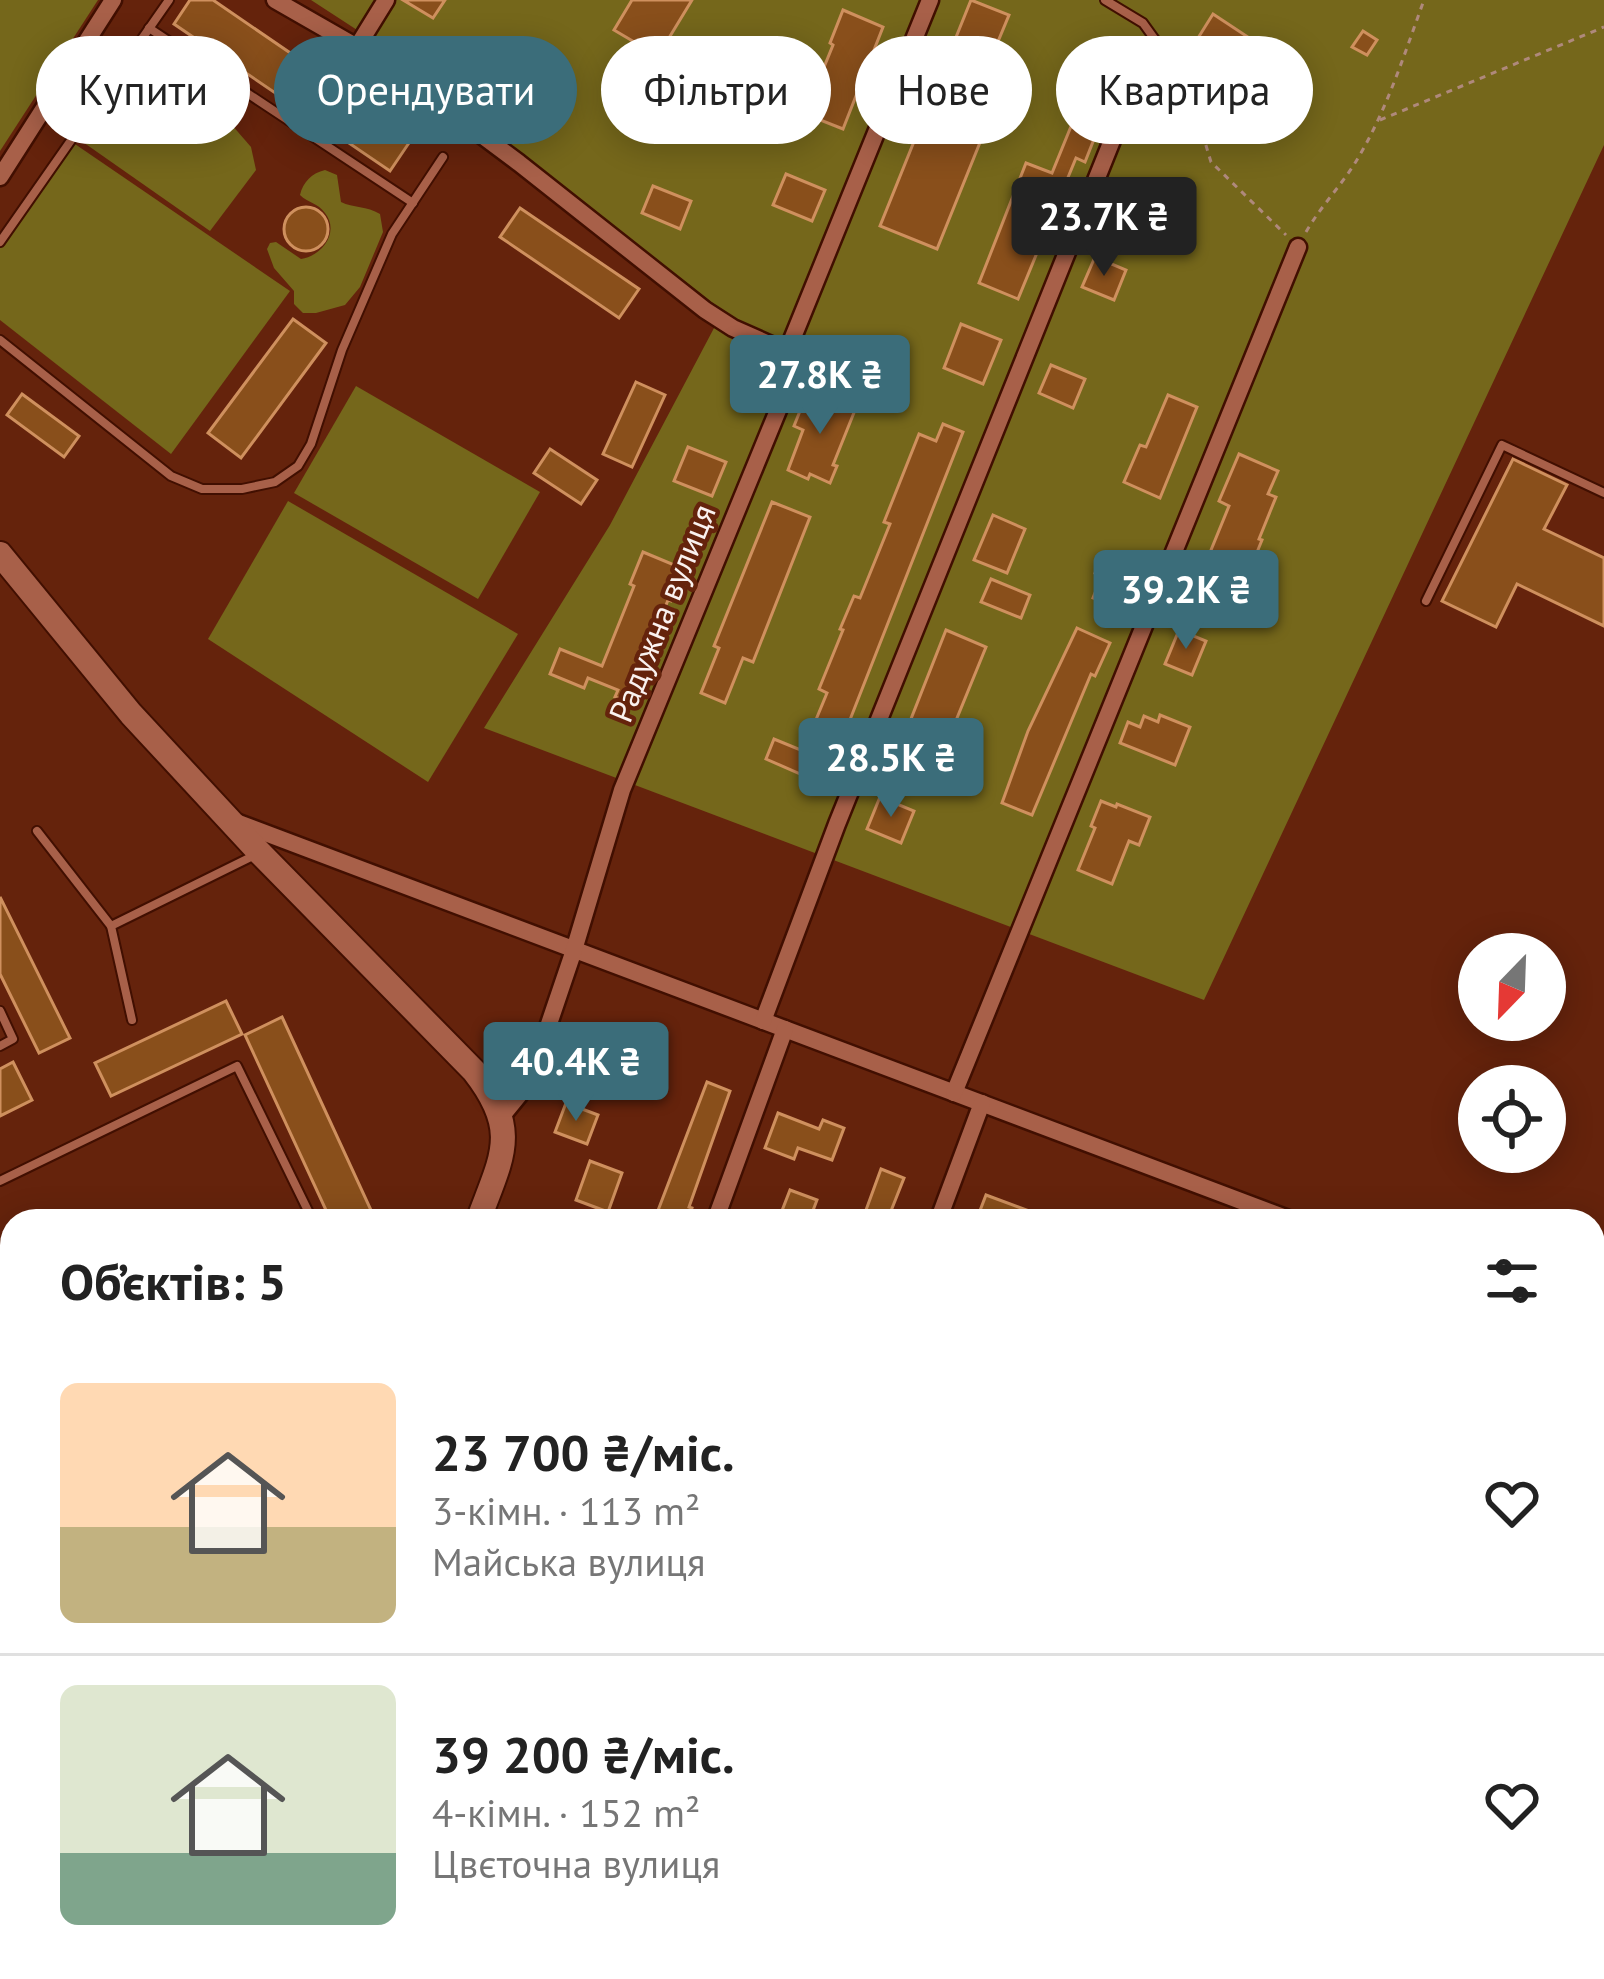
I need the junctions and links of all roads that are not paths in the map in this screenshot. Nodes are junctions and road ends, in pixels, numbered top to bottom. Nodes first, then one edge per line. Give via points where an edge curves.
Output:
1 (113, 0) edge
2 (170, 0) edge
3 (275, 0) edge
4 (386, 0) edge
5 (931, 0) edge
6 (1105, 0) edge
7 (149, 28) junction
8 (339, 36) edge
9 (363, 36) edge
10 (1152, 36) edge
11 (493, 144) edge
12 (1112, 144) edge
13 (443, 157) dead end
14 (0, 177) edge
15 (413, 203) junction
16 (0, 242) edge
17 (1298, 247) road end
18 (0, 340) edge
19 (787, 352) junction
20 (1604, 493) edge
21 (0, 554) edge
22 (1426, 601) dead end
23 (229, 820) junction
24 (37, 831) dead end
25 (259, 852) junction
26 (111, 926) junction
27 (574, 950) junction
28 (0, 1011) edge
29 (132, 1020) dead end
30 (763, 1021) junction
31 (785, 1029) junction
32 (0, 1046) edge
33 (954, 1093) junction
34 (982, 1103) junction
35 (502, 1116) junction
36 (0, 1181) edge
37 (308, 1209) edge
38 (482, 1209) edge
39 (719, 1209) edge
40 (942, 1209) edge
41 (1244, 1209) edge

1 - 14 street
2 - 7 lane
3 - 8 street
4 - 9 street
5 - 19 street, Радужна вулиця
6 - 10 lane
7 - 15 lane
7 - 16 lane
11 - 19 street via 706,310
12 - 30 street
13 - 15 lane
15 - 18 lane via 342,350 311,444 275,482 202,489 171,476
17 - 33 street
19 - 27 street, Радужна вулиця via 788,386 622,790
20 - 22 lane via 1502,445
21 - 23 street
23 - 25 street
23 - 27 street
24 - 26 lane
25 - 26 lane
25 - 35 street via 474,1072
26 - 29 lane
27 - 30 street
27 - 35 street, Радужна вулиця via 529,1083
28 - 32 lane via 13,1039
30 - 31 street
31 - 33 street
31 - 39 street
33 - 34 street
34 - 40 street
34 - 41 street
35 - 38 street via 500,1160
36 - 37 lane via 237,1066

